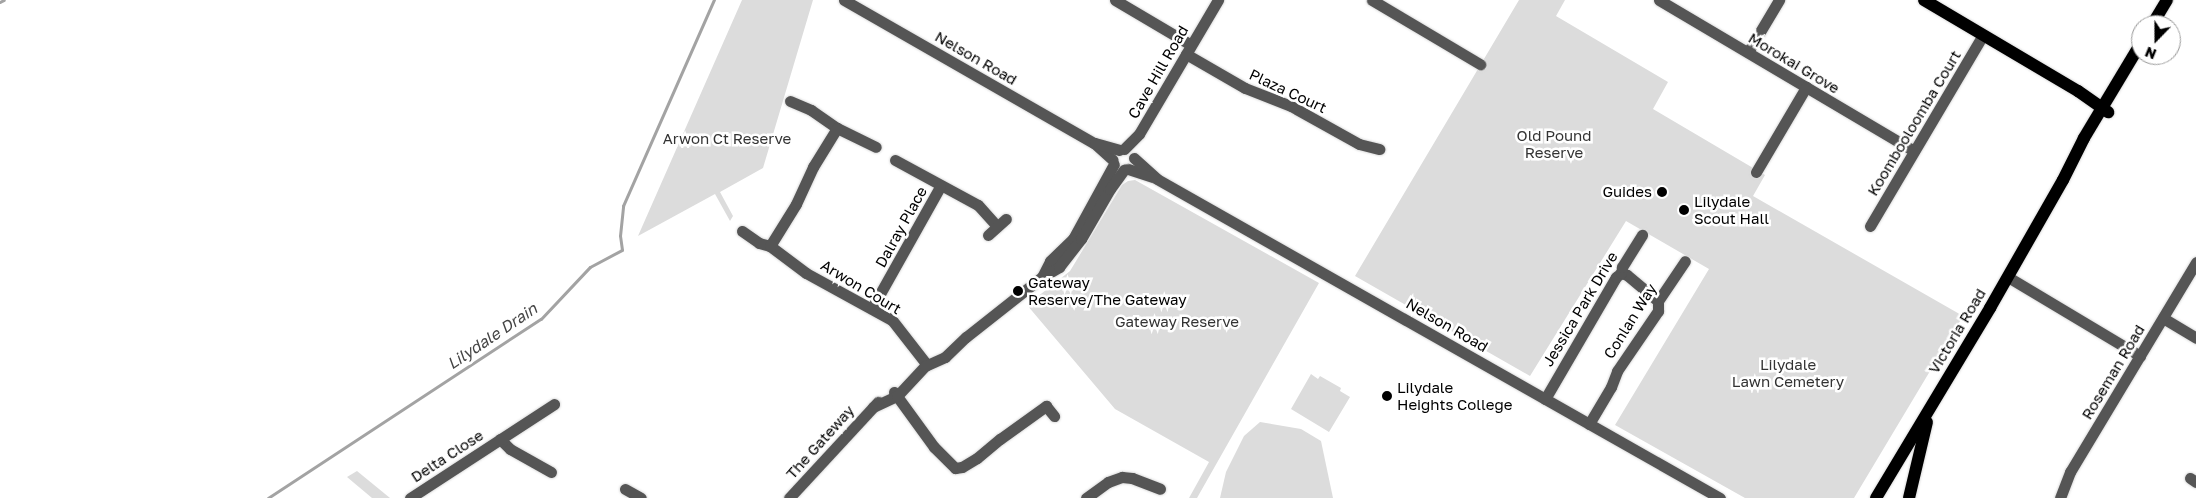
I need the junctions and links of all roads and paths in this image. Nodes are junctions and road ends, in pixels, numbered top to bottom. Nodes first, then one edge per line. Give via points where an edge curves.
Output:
1 (844, 0) edge
2 (1115, 0) edge
3 (1218, 0) edge
4 (1372, 0) edge
5 (1659, 0) edge
6 (1779, 0) edge
7 (1924, 0) edge
8 (2167, 0) edge
9 (2175, 0) edge
10 (2158, 15) edge
11 (2166, 15) edge
12 (1983, 35) junction
13 (1188, 50) junction
14 (1748, 52) junction
15 (2131, 62) edge
16 (1480, 64) dead end
17 (2135, 65) edge
18 (1806, 87) junction
19 (790, 101) dead end
20 (2106, 108) junction
21 (837, 128) junction
22 (1094, 143) junction
23 (876, 147) dead end
24 (1379, 149) dead end
25 (1914, 151) junction
26 (1128, 153) junction
27 (895, 160) dead end
28 (1113, 162) junction
29 (1126, 170) junction
30 (1756, 172) dead end
31 (1157, 178) junction
32 (940, 186) junction
33 (1006, 219) dead end
34 (997, 226) junction
35 (1870, 226) dead end
36 (742, 231) dead end
37 (988, 235) dead end
38 (1642, 235) dead end
39 (770, 246) junction
40 (1685, 261) dead end
41 (2196, 262) edge
42 (1621, 273) junction
43 (1042, 277) junction
44 (2008, 277) junction
45 (1658, 301) junction
46 (872, 308) junction
47 (2163, 318) junction
48 (2196, 338) edge
49 (2140, 356) junction
50 (926, 363) junction
51 (895, 394) junction
52 (1038, 396) dead end
53 (1544, 398) junction
54 (554, 404) dead end
55 (1046, 406) junction
56 (1931, 407) junction
57 (1054, 416) dead end
58 (1589, 424) junction
59 (500, 439) junction
60 (551, 472) dead end
61 (625, 489) dead end
62 (1160, 489) dead end
63 (637, 497) edge
64 (410, 498) edge
65 (789, 498) edge
66 (1086, 498) edge
67 (1720, 498) edge
68 (1876, 498) edge
69 (1910, 498) edge
70 (2060, 498) edge

1 - 22 street, Nelson Road
2 - 13 street, Plaza Court
3 - 13 street, Cave Hill Road
4 - 16 street
5 - 14 street, Morokai Grove
6 - 14 street
7 - 12 main road
8 - 10 main road
9 - 11 main road
12 - 20 main road
12 - 25 street, Koombooloomba Court
13 - 24 street, Plaza Court via 1245,88 1291,106 1359,144
13 - 26 street, Cave Hill Road
14 - 18 street, Morokai Grove
15 - 20 main road, Victoria Road
17 - 20 main road, Victoria Road
18 - 25 street, Morokai Grove
18 - 30 street
19 - 21 street via 811,110
20 - 44 main road, Victoria Road
21 - 23 street
21 - 39 street
22 - 26 street, Nelson Road
22 - 28 street, Nelson Road
25 - 35 street, Koombooloomba Court
26 - 28 street via 1114,154
26 - 29 street via 1133,165
26 - 31 street, Nelson Road
27 - 32 street, Dalray Place
28 - 29 street via 1118,169
28 - 43 street, The Gateway via 1073,239 1050,261
29 - 31 street, Nelson Road
29 - 43 street, The Gateway via 1076,245 1059,266
31 - 53 street, Nelson Road
32 - 34 street, Dalray Place via 978,205
32 - 46 street, Dalray Place
33 - 34 street
34 - 37 street
36 - 39 street, Arwon Court via 759,243
38 - 42 street, Jessica Park Drive
39 - 46 street, Arwon Court via 806,273
40 - 45 street, Conlan Way
41 - 47 street, Roseman Road
42 - 45 street via 1627,274
42 - 53 street, Jessica Park Drive
43 - 50 street, The Gateway via 955,346
44 - 49 street
44 - 56 main road, Victoria Road
45 - 58 street, Conlan Way via 1658,311 1617,371
46 - 50 street, Arwon Court via 896,324
47 - 48 street
47 - 49 street, Roseman Road
49 - 70 street, Roseman Road via 2070,472
50 - 51 street, The Gateway
51 - 55 street via 934,447 958,468 977,458
51 - 65 street, The Gateway via 873,406
52 - 55 street
53 - 58 street, Nelson Road
54 - 59 street, Delta Close via 540,420
55 - 57 street
56 - 68 main road, Victoria Road
56 - 69 main road
58 - 67 street, Nelson Road
59 - 60 street, Delta Close via 534,468
59 - 64 street, Delta Close
61 - 63 street
62 - 66 street via 1147,478 1117,478

